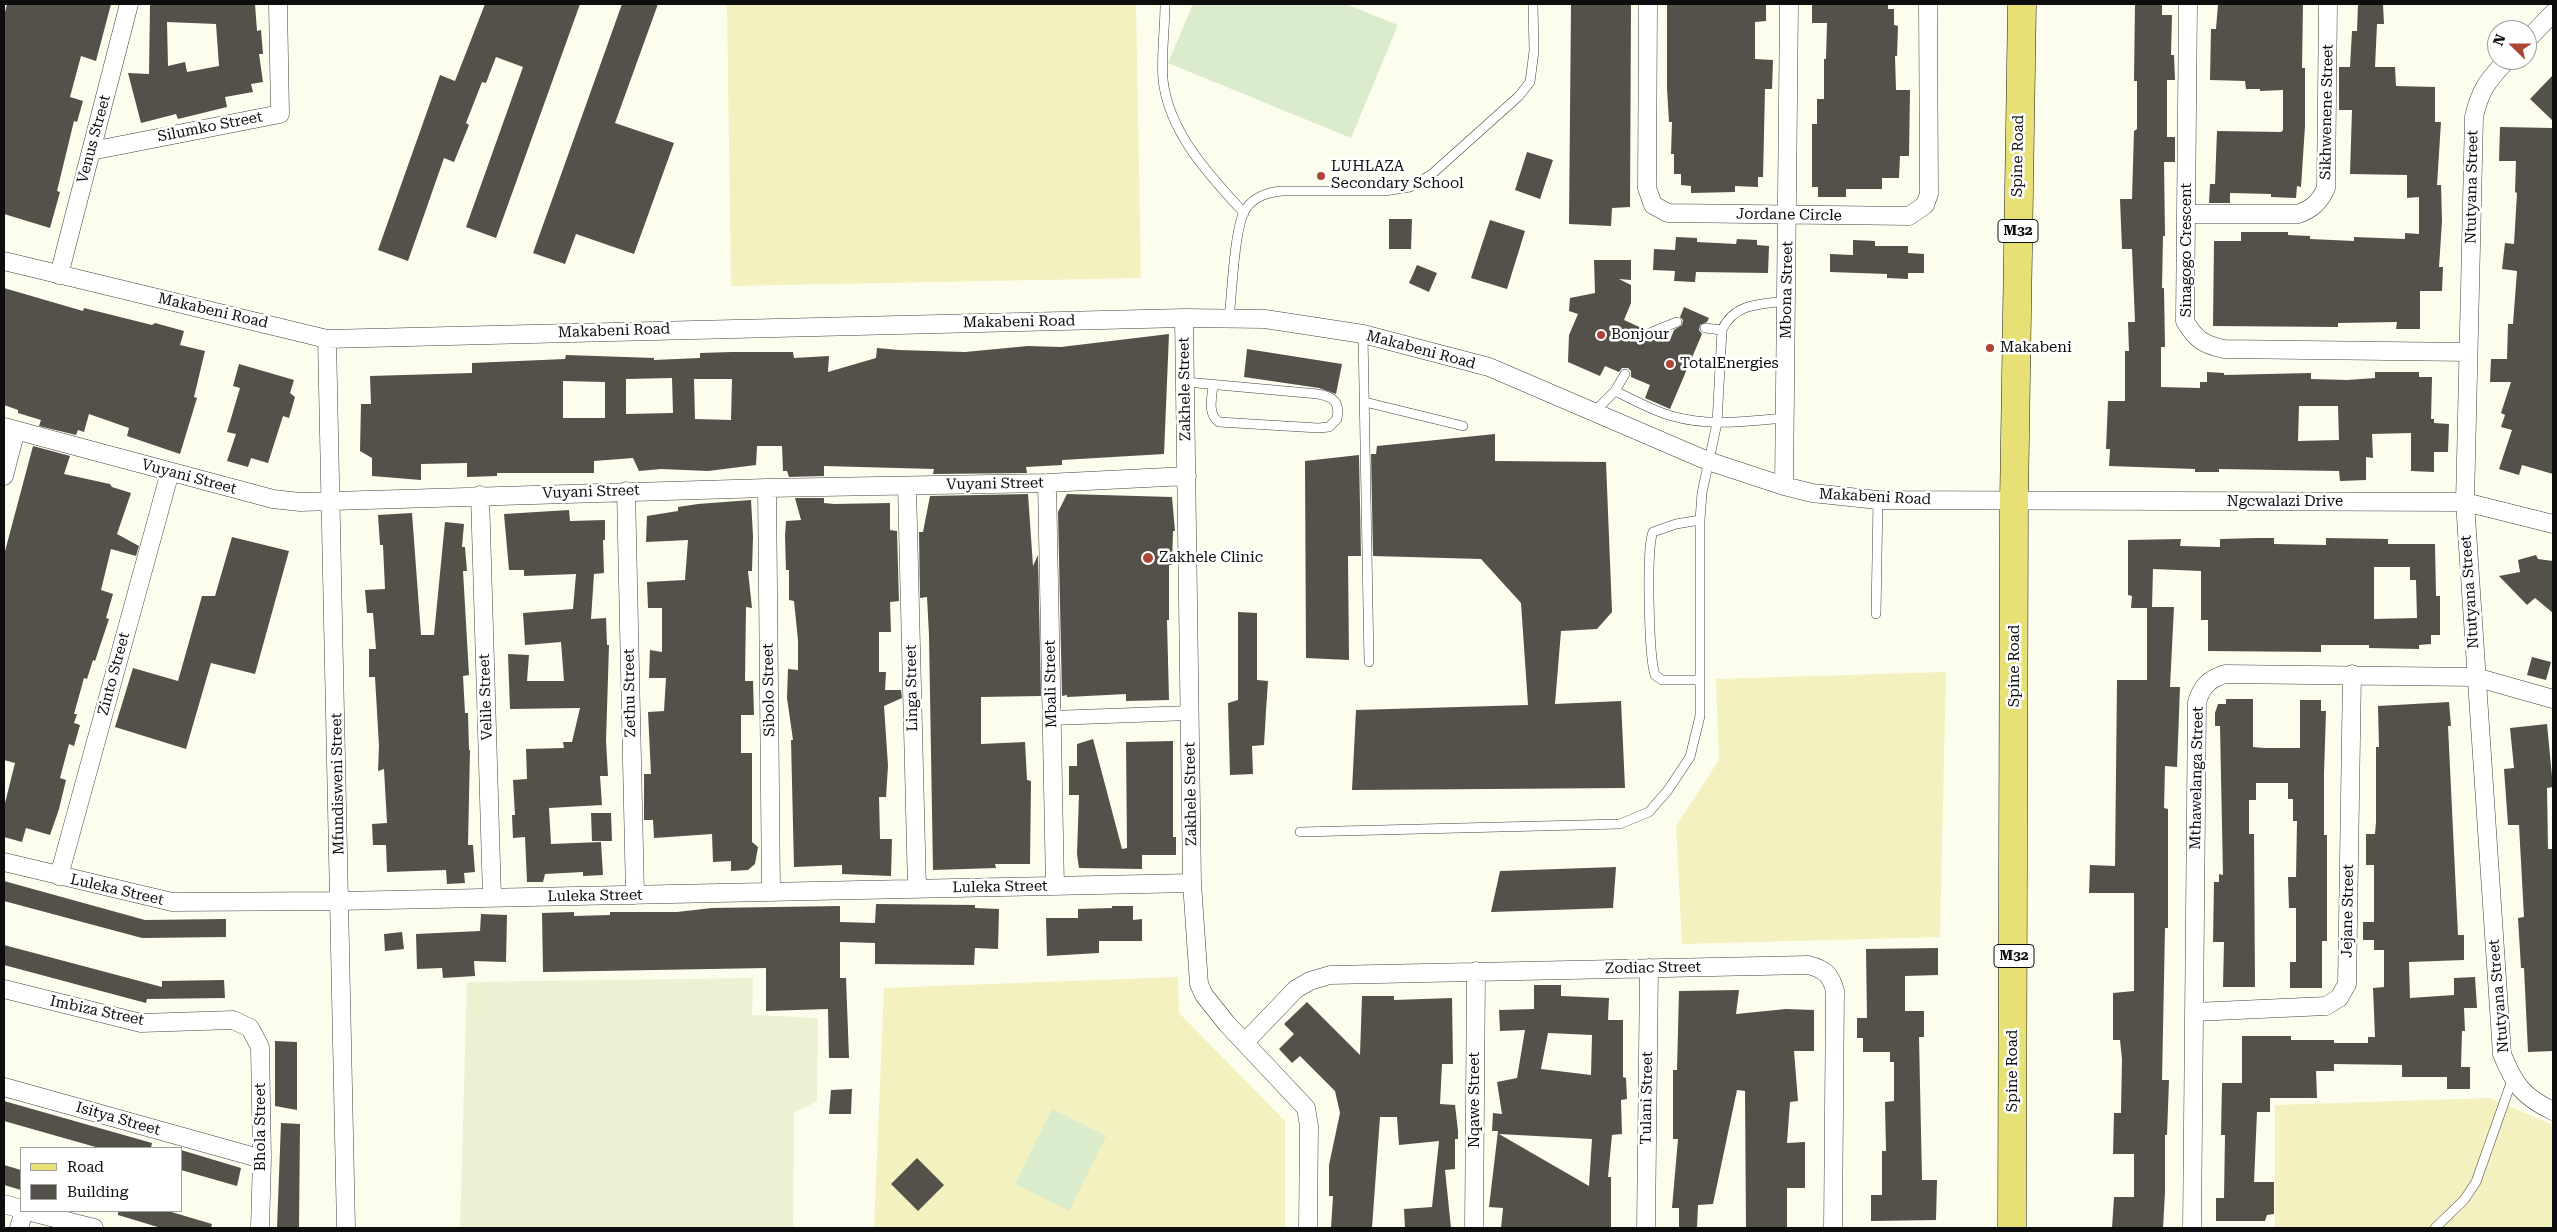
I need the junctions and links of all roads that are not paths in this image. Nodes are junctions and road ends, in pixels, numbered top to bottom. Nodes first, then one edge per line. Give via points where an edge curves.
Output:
1 (130, 4) edge
2 (278, 4) edge
3 (1165, 4) edge
4 (1534, 4) edge
5 (1648, 4) edge
6 (1789, 4) edge
7 (1928, 4) edge
8 (2011, 4) edge
9 (2022, 4) edge
10 (2188, 4) edge
11 (2328, 4) edge
12 (2553, 13) edge
13 (2537, 30) edge
14 (2498, 70) edge
15 (2019, 103) junction
16 (91, 151) junction
17 (1244, 213) junction
18 (2186, 214) junction
19 (1788, 216) junction
20 (4, 261) edge
21 (59, 275) junction
22 (1787, 301) junction
23 (1184, 318) junction
24 (1229, 319) junction
25 (1678, 322) dead end
26 (1705, 328) dead end
27 (1722, 330) junction
28 (1652, 332) dead end
29 (1363, 334) junction
30 (327, 339) junction
31 (2468, 352) junction
32 (1625, 374) dead end
33 (1186, 382) junction
34 (1213, 385) junction
35 (1615, 391) junction
36 (1365, 402) junction
37 (1594, 412) junction
38 (1785, 418) junction
39 (1717, 423) junction
40 (1463, 426) dead end
41 (10, 429) edge
42 (1708, 461) junction
43 (170, 472) junction
44 (4, 476) edge
45 (1187, 476) junction
46 (1047, 483) junction
47 (907, 486) junction
48 (1784, 486) junction
49 (767, 488) junction
50 (626, 491) junction
51 (480, 495) junction
52 (331, 499) junction
53 (1878, 500) junction
54 (2014, 500) junction
55 (2465, 502) junction
56 (1700, 520) junction
57 (2553, 524) edge
58 (1876, 614) dead end
59 (1369, 662) dead end
60 (2352, 674) junction
61 (2475, 677) junction
62 (1700, 680) junction
63 (2553, 699) edge
64 (1190, 713) junction
65 (1052, 718) junction
66 (1300, 832) dead end
67 (4, 862) edge
68 (59, 876) junction
69 (1192, 883) junction
70 (1055, 886) junction
71 (916, 889) junction
72 (772, 892) junction
73 (635, 895) junction
74 (492, 898) junction
75 (340, 901) junction
76 (1649, 968) junction
77 (1476, 971) junction
78 (4, 989) edge
79 (2194, 1012) junction
80 (250, 1028) joint
81 (1246, 1041) junction
82 (2512, 1080) junction
83 (4, 1087) edge
84 (2553, 1111) edge
85 (262, 1159) junction
86 (4, 1204) edge
87 (20, 1209) edge
88 (23, 1212) edge
89 (32, 1212) edge
90 (19, 1228) edge
91 (94, 1228) edge
92 (260, 1228) edge
93 (346, 1228) edge
94 (1308, 1228) edge
95 (1474, 1228) edge
96 (1646, 1228) edge
97 (1833, 1228) edge
98 (2012, 1228) edge
99 (2192, 1228) edge
100 (2435, 1228) edge

1 - 16 street, Venus Street
2 - 16 street, Silumko Street via 280,114
3 - 17 lane via 1163,81 1171,112 1200,162
4 - 17 lane via 1530,82 1519,96 1432,174 1410,187 1384,191 1269,192 1258,197
5 - 19 street, Jordane Circle via 1647,188 1653,205 1668,213
6 - 19 street, Mbona Street
7 - 19 street, Jordane Circle via 1930,183 1925,206 1909,216
8 - 15 main road, Spine Road / M32
9 - 15 main road, Spine Road / M32
10 - 18 street, Sinagogo Crescent
11 - 18 street, Sikhwenene Street via 2326,188 2322,197 2308,211 2298,214
12 - 13 street
14 - 31 street, Ntutyana Street via 2479,98 2474,117
15 - 54 main road, Spine Road / M32
16 - 21 street, Venus Street
17 - 24 lane
18 - 31 street, Sinagogo Crescent via 2185,321 2198,340 2207,346 2224,349
19 - 22 street, Mbona Street
20 - 21 street, Makabeni Road
21 - 30 street, Makabeni Road
22 - 27 lane via 1742,308 1727,319
22 - 38 street, Mbona Street
23 - 24 street, Makabeni Road
23 - 30 street, Makabeni Road
23 - 33 street, Zakhele Street
24 - 29 street, Makabeni Road via 1265,318
25 - 28 lane
26 - 27 lane
27 - 39 lane
29 - 36 lane
29 - 37 street, Makabeni Road via 1489,367
30 - 52 street, Mfundisweni Street
31 - 55 street, Ntutyana Street
32 - 35 lane
33 - 34 lane
33 - 45 street, Zakhele Street
34 - 34 lane via 1329,396 1338,406 1337,419 1329,427 1318,428 1219,422 1211,408
35 - 37 lane
35 - 39 lane via 1672,416
36 - 40 lane
36 - 59 lane
37 - 42 street, Makabeni Road
38 - 39 lane
38 - 48 street, Mbona Street
39 - 42 lane
41 - 43 street, Vuyani Street
41 - 44 street
42 - 48 street, Makabeni Road
42 - 56 lane
43 - 52 street, Vuyani Street via 274,499 300,502
43 - 68 street, Zinto Street
45 - 46 street, Vuyani Street
45 - 64 street, Zakhele Street
46 - 47 street, Vuyani Street
46 - 65 street, Mbali Street
47 - 49 street, Vuyani Street
47 - 71 street, Linga Street
48 - 53 street, Makabeni Road via 1812,493
49 - 50 street, Vuyani Street
49 - 72 street, Sibolo Street
50 - 51 street, Vuyani Street
50 - 73 street, Zethu Street
51 - 52 street, Vuyani Street
51 - 74 street, Velile Street
52 - 75 street, Mfundisweni Street
53 - 54 street, Makabeni Road
53 - 58 lane
54 - 55 street, Ngcwalazi Drive
54 - 98 main road, Spine Road / M32
55 - 57 street, Ngcwalazi Drive
55 - 61 street, Ntutyana Street
56 - 62 lane
56 - 62 lane via 1653,532 1650,551 1650,650 1655,675 1662,680
60 - 61 street, Mthawelanga Street
60 - 79 street, Jejane Street via 2346,984 2339,998 2326,1006
60 - 79 street, Mthawelanga Street via 2225,674 2206,683 2201,691 2198,702
61 - 63 street, Mthawelanga Street
61 - 82 street, Ntutyana Street via 2502,1054
62 - 66 lane via 1700,716 1690,757 1649,812 1620,824
64 - 65 street
64 - 69 street, Zakhele Street
65 - 70 street, Mbali Street
67 - 68 street, Luleka Street
68 - 75 street, Luleka Street via 163,902
69 - 70 street, Luleka Street
69 - 81 street, Zakhele Street via 1198,984
70 - 71 street, Luleka Street
71 - 72 street, Luleka Street
72 - 73 street, Luleka Street
73 - 74 street, Luleka Street
74 - 75 street, Luleka Street
75 - 93 street, Mfundisweni Street
76 - 77 street, Zodiac Street
76 - 96 street, Tulani Street
76 - 97 street, Zodiac Street via 1808,965 1825,971 1832,978 1835,991
77 - 81 street, Zodiac Street via 1323,977 1296,989
77 - 95 street, Nqawe Street
78 - 80 street, Imbiza Street via 141,1022 233,1020
79 - 99 street, Mthawelanga Street
80 - 85 street, Bhola Street via 260,1046
81 - 94 street, Zakhele Street via 1306,1108 1309,1126
82 - 84 street, Ntutyana Street via 2535,1103
82 - 100 lane via 2476,1182 2464,1200
83 - 85 street, Isitya Street
85 - 92 street, Bhola Street
86 - 87 street
88 - 90 street
89 - 91 street

